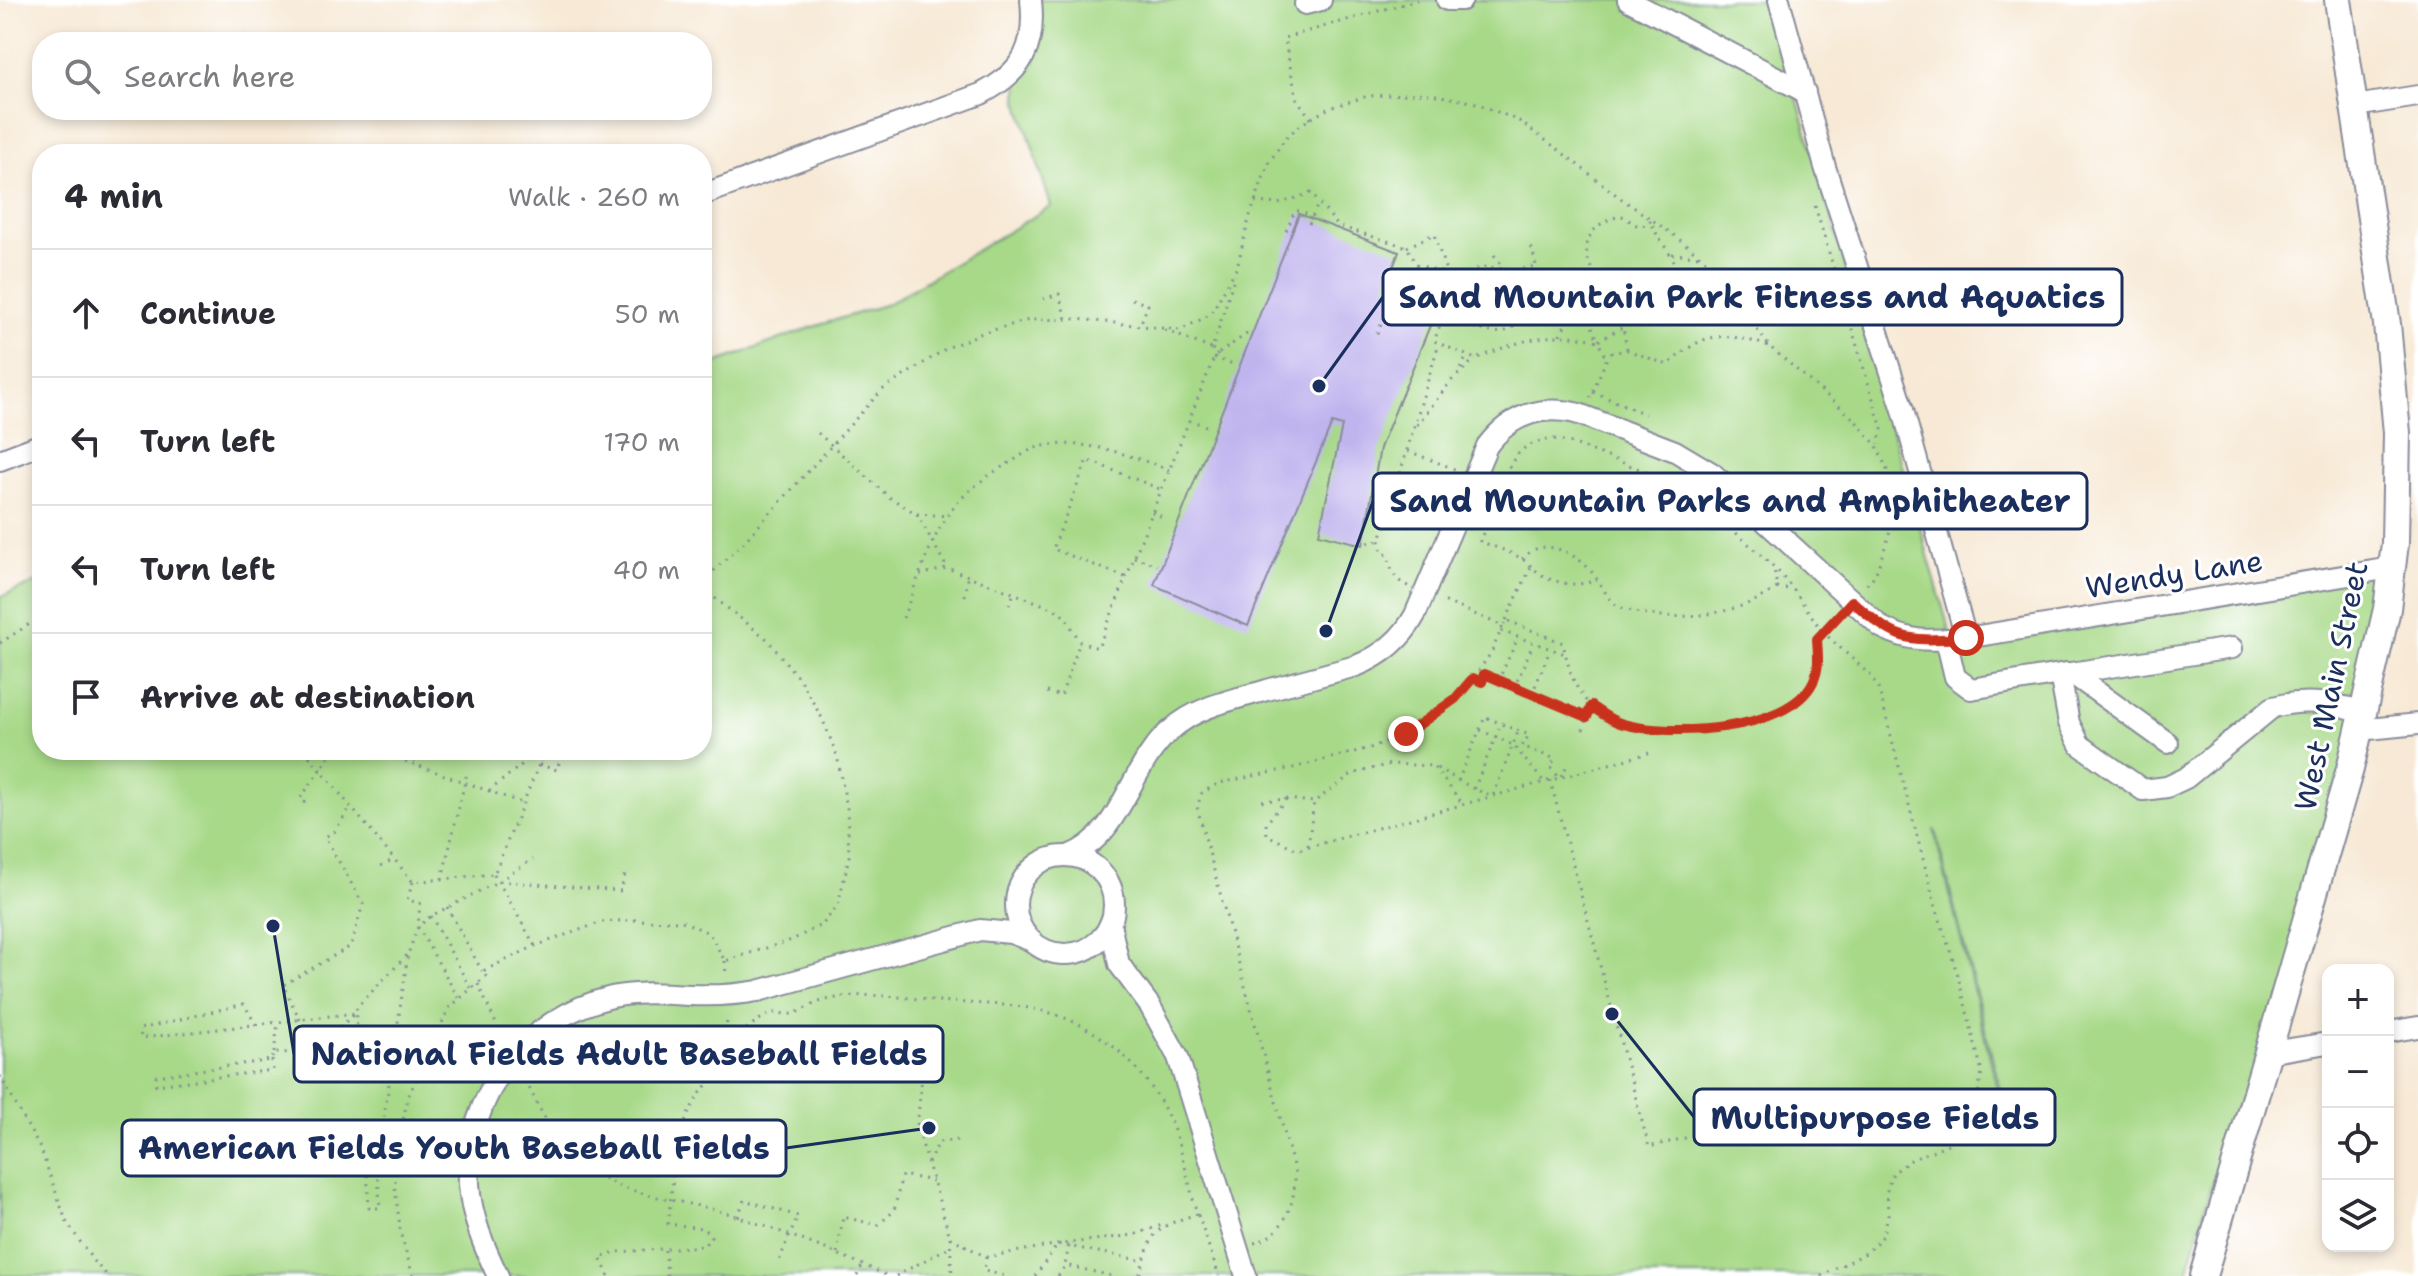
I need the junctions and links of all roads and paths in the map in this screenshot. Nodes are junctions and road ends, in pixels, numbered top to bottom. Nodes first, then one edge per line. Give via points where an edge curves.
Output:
1 (1031, 0) edge
2 (1417, 0) edge
3 (1447, 0) edge
4 (1462, 0) edge
5 (1628, 0) edge
6 (1779, 0) edge
7 (2338, 0) edge
8 (1805, 92) junction
9 (2418, 96) edge
10 (2355, 106) junction
11 (1311, 119) junction
12 (712, 191) edge
13 (1812, 195) dead end
14 (1255, 202) junction
15 (1318, 204) junction
16 (1312, 217) junction
17 (1651, 220) junction
18 (1309, 224) dead end
19 (1286, 231) dead end
20 (1531, 246) dead end
21 (1407, 247) junction
22 (1670, 254) junction
23 (1494, 255) dead end
24 (1700, 256) junction
25 (1538, 266) junction
26 (1237, 267) junction
27 (1504, 268) junction
28 (1447, 274) junction
29 (1629, 294) dead end
30 (1043, 299) dead end
31 (1132, 299) dead end
32 (1450, 300) junction
33 (1468, 301) junction
34 (1455, 304) junction
35 (1675, 310) dead end
36 (1609, 311) junction
37 (1444, 315) junction
38 (1451, 317) junction
39 (1621, 318) junction
40 (1066, 319) junction
41 (1591, 324) junction
42 (1140, 325) junction
43 (1159, 327) junction
44 (1623, 327) junction
45 (1513, 328) junction
46 (1251, 331) dead end
47 (1377, 334) dead end
48 (1560, 336) junction
49 (1598, 341) junction
50 (1439, 343) junction
51 (1769, 346) junction
52 (1432, 348) dead end
53 (1212, 349) junction
54 (1437, 350) junction
55 (1627, 350) junction
56 (1219, 353) junction
57 (1467, 355) junction
58 (1214, 358) junction
59 (1475, 359) junction
60 (1237, 365) dead end
61 (1460, 372) junction
62 (1593, 392) dead end
63 (1645, 414) dead end
64 (1189, 420) junction
65 (1206, 426) dead end
66 (818, 433) dead end
67 (1414, 433) junction
68 (832, 444) junction
69 (1877, 446) junction
70 (32, 448) edge
71 (0, 460) edge
72 (1169, 470) junction
73 (1160, 489) junction
74 (1152, 512) junction
75 (917, 514) junction
76 (949, 516) junction
77 (1166, 519) dead end
78 (1380, 540) junction
79 (933, 542) junction
80 (1368, 543) dead end
81 (1134, 557) junction
82 (1522, 559) junction
83 (1157, 565) dead end
84 (1531, 567) junction
85 (1774, 567) junction
86 (947, 568) junction
87 (2391, 568) junction
88 (716, 570) junction
89 (712, 571) edge
90 (712, 573) edge
91 (920, 575) junction
92 (968, 576) junction
93 (1127, 578) junction
94 (1597, 579) junction
95 (1777, 588) junction
96 (1793, 589) junction
97 (1014, 593) junction
98 (1425, 593) junction
99 (712, 596) edge
100 (965, 596) dead end
101 (1852, 601) junction
102 (1009, 605) dead end
103 (903, 618) dead end
104 (1506, 620) junction
105 (32, 622) edge
106 (1503, 626) junction
107 (1500, 631) junction
108 (1823, 632) junction
109 (1518, 638) junction
110 (1956, 639) junction
111 (1080, 642) junction
112 (0, 643) edge
113 (1533, 644) junction
114 (2232, 648) dead end
115 (1550, 650) junction
116 (1565, 654) junction
117 (2066, 674) junction
118 (1473, 678) junction
119 (1498, 681) junction
120 (1514, 688) junction
121 (1047, 692) dead end
122 (1532, 695) junction
123 (1591, 706) junction
124 (1587, 717) junction
125 (2361, 721) junction
126 (1502, 722) junction
127 (2418, 724) edge
128 (1480, 729) junction
129 (1519, 730) junction
130 (1583, 730) dead end
131 (1496, 736) junction
132 (2168, 743) dead end
133 (1513, 745) junction
134 (1649, 753) dead end
135 (312, 760) edge
136 (327, 760) edge
137 (403, 760) edge
138 (528, 760) edge
139 (534, 760) edge
140 (541, 760) edge
141 (560, 760) edge
142 (540, 763) junction
143 (1568, 764) dead end
144 (1433, 766) junction
145 (320, 769) junction
146 (467, 773) dead end
147 (1560, 778) junction
148 (1458, 781) junction
149 (1547, 781) junction
150 (465, 782) junction
151 (1474, 789) junction
152 (489, 791) junction
153 (1493, 796) junction
154 (1286, 799) junction
155 (1262, 801) dead end
156 (1314, 802) junction
157 (305, 803) dead end
158 (522, 803) junction
159 (1463, 804) junction
160 (351, 806) junction
161 (1107, 828) junction
162 (1308, 847) junction
163 (1068, 856) junction
164 (394, 859) junction
165 (533, 859) dead end
166 (381, 866) dead end
167 (494, 874) junction
168 (625, 874) dead end
169 (1105, 877) junction
170 (442, 879) junction
171 (499, 881) junction
172 (413, 882) junction
173 (1017, 895) junction
174 (447, 907) junction
175 (431, 916) junction
176 (1110, 924) junction
177 (418, 927) junction
178 (980, 930) junction
179 (1030, 940) junction
180 (535, 946) junction
181 (1080, 953) junction
182 (408, 954) junction
183 (483, 971) junction
184 (1125, 972) junction
185 (478, 984) junction
186 (471, 989) junction
187 (460, 1000) junction
188 (356, 1013) junction
189 (300, 1020) junction
190 (278, 1023) junction
191 (256, 1025) junction
192 (2418, 1027) edge
193 (2394, 1031) edge
194 (2322, 1044) edge
195 (274, 1053) junction
196 (365, 1053) junction
197 (2266, 1053) junction
198 (512, 1056) junction
199 (272, 1060) junction
200 (353, 1068) dead end
201 (391, 1072) junction
202 (922, 1075) dead end
203 (0, 1076) edge
204 (1717, 1130) dead end
205 (959, 1140) dead end
206 (377, 1146) junction
207 (928, 1163) junction
208 (933, 1181) junction
209 (670, 1200) junction
210 (1197, 1214) junction
211 (738, 1217) junction
212 (1166, 1224) junction
213 (791, 1236) junction
214 (950, 1237) junction
215 (1058, 1244) junction
216 (951, 1246) junction
217 (1069, 1246) junction
218 (1238, 1248) junction
219 (665, 1250) junction
220 (837, 1253) junction
221 (986, 1257) junction
222 (779, 1261) dead end
223 (1144, 1261) junction
224 (863, 1264) junction
225 (1065, 1265) junction
226 (1074, 1267) junction
227 (983, 1274) edge
228 (108, 1276) edge
229 (413, 1276) edge
230 (498, 1276) edge
231 (609, 1276) edge
232 (667, 1276) edge
233 (857, 1276) edge
234 (888, 1276) edge
235 (896, 1276) edge
236 (952, 1276) edge
237 (1007, 1276) edge
238 (1035, 1276) edge
239 (1058, 1276) edge
240 (1072, 1276) edge
241 (1112, 1276) edge
242 (1139, 1276) edge
243 (1219, 1276) edge
244 (1246, 1276) edge
245 (1821, 1276) edge
246 (2203, 1276) edge

1 - 12 street via 1027,52 1000,84
2 - 11 path via 1284,38 1297,99
3 - 4 street
5 - 8 street
6 - 8 street
7 - 10 main road, West Main Street
8 - 110 street via 1903,410
9 - 10 street
10 - 87 main road, West Main Street via 2397,433
11 - 14 path via 1286,137 1268,164
11 - 17 path via 1368,96 1426,93 1476,103 1519,121
13 - 69 path via 1882,429
14 - 15 path via 1278,204 1311,193
14 - 26 path
15 - 16 path
15 - 21 path via 1338,226
16 - 18 path
16 - 19 path via 1295,211
17 - 22 path
17 - 24 path
17 - 36 path via 1638,226 1622,216 1608,218 1588,239 1587,257 1611,290
20 - 25 path
21 - 28 path via 1416,264
21 - 28 path via 1434,234
22 - 24 path
22 - 35 path via 1679,273
23 - 27 path
24 - 51 path
25 - 27 path
25 - 45 path via 1537,293 1528,314
26 - 43 path via 1210,315 1180,330
26 - 53 path
27 - 33 path via 1466,274 1462,286
28 - 32 path
29 - 39 path
30 - 40 path via 1059,294
31 - 42 path via 1148,305
32 - 34 path
32 - 37 path
32 - 47 path via 1398,279
33 - 34 path
33 - 45 path via 1493,320 1510,317
34 - 38 path
36 - 39 path
36 - 41 path
37 - 38 path
37 - 50 path via 1434,341
38 - 45 path via 1493,333
39 - 44 path
40 - 42 path
40 - 68 path via 1029,320 947,348 882,390
41 - 48 path via 1574,318
41 - 49 path
42 - 43 path
43 - 53 path
44 - 49 path
44 - 55 path
46 - 56 path
48 - 49 path
48 - 59 path via 1514,342
49 - 55 path via 1604,354
50 - 54 path
50 - 57 path
51 - 55 path via 1711,336 1668,365
51 - 69 path via 1853,418
52 - 54 path
53 - 56 path
54 - 67 path
56 - 58 path
57 - 59 path
57 - 61 path
58 - 60 path
58 - 64 path
59 - 61 path
61 - 67 path
62 - 63 path
64 - 65 path
64 - 72 path
66 - 68 path
67 - 78 path
68 - 75 path via 889,497
68 - 88 path
69 - 101 path via 1892,503 1889,536 1875,575
70 - 71 street
72 - 73 path
72 - 76 path via 1091,447 1042,446 993,472
73 - 74 path
73 - 93 path via 1087,460 1053,549
74 - 77 path
74 - 81 path
75 - 76 path
75 - 79 path
76 - 79 path
78 - 80 path
78 - 98 path via 1398,582
79 - 86 path
79 - 91 path
81 - 83 path
81 - 93 path
82 - 84 path
82 - 85 path via 1480,541 1519,452 1554,439 1670,481 1706,505
82 - 94 path via 1538,548 1557,549 1587,565
84 - 94 path via 1566,584
84 - 104 path
85 - 95 path
85 - 96 path
86 - 91 path
86 - 92 path
87 - 110 street, Wendy Lane
87 - 125 main road, West Main Street
88 - 89 path
88 - 90 path
91 - 103 path
92 - 97 path
92 - 100 path
93 - 111 path via 1098,648
94 - 95 path via 1616,606 1671,617 1726,610
95 - 96 path
96 - 108 path
97 - 102 path
97 - 111 path via 1055,609
98 - 101 street, Wendy Lane via 1487,446 1509,423 1551,410 1579,414 1695,461
98 - 106 path
98 - 161 street, Wendy Lane via 1407,629 1369,661 1214,705 1184,719 1159,742
99 - 180 path via 767,639 822,718 837,755 847,808 849,857 838,905 823,924 792,940 725,961 709,933 682,921 602,922
101 - 108 path
101 - 110 street, Wendy Lane via 1898,636
104 - 106 path
104 - 116 path via 1563,643
105 - 112 path
106 - 107 path
107 - 109 path
107 - 118 path
108 - 123 path via 1817,639 1813,683 1804,695 1770,715 1735,725 1668,731 1622,724
108 - 245 path via 1879,690 1982,1072 1966,1126 1950,1143 1893,1173 1883,1236 1866,1253
109 - 113 path
109 - 119 path
110 - 117 street via 1955,677 1971,689
111 - 121 path via 1061,696
113 - 115 path
113 - 120 path
114 - 117 street
115 - 116 path
115 - 122 path
116 - 123 path via 1575,685
117 - 125 street via 2069,723 2080,745 2143,790 2186,778 2273,707 2320,701
117 - 132 street
118 - 119 path via 1482,682 1484,674
118 - 218 path via 1455,699 1406,734 1309,764 1219,783 1202,793 1197,807 1208,852 1295,1173 1290,1212 1274,1233
119 - 120 path
120 - 122 path
122 - 124 path
123 - 124 path
124 - 130 path
125 - 127 street
125 - 197 main road, West Main Street
126 - 128 path via 1485,717
126 - 129 path
126 - 131 path
128 - 131 path
128 - 148 path
129 - 133 path
129 - 147 path via 1529,735 1522,746 1555,759 1550,767
131 - 133 path
131 - 151 path
133 - 149 path
133 - 153 path
134 - 147 path
135 - 145 path
136 - 145 path
137 - 150 path
138 - 152 path
139 - 142 path
140 - 142 path
141 - 142 path via 557,770
142 - 158 path
143 - 147 path
144 - 148 path
144 - 156 path via 1390,764 1352,774
144 - 159 path
145 - 157 path via 300,799
145 - 160 path
146 - 150 path
147 - 149 path
148 - 151 path
149 - 153 path
149 - 204 path via 1649,1147
150 - 152 path
150 - 170 path
151 - 153 path
152 - 158 path
153 - 159 path
154 - 155 path
154 - 156 path
154 - 162 path via 1266,824 1267,835 1298,850
156 - 162 path
158 - 167 path
159 - 162 path
160 - 164 path
160 - 189 path via 325,837 363,904 351,946 283,985
161 - 163 street via 1082,851
161 - 169 street
163 - 169 street via 1089,862
163 - 173 street via 1041,861 1027,872
164 - 166 path
164 - 172 path
165 - 171 path
167 - 170 path
167 - 171 path
168 - 171 path via 621,891
169 - 176 street via 1114,904
170 - 172 path
171 - 174 path
171 - 180 path
172 - 177 path via 407,900 420,903
173 - 178 street
173 - 179 street via 1017,918
174 - 175 path
174 - 183 path
175 - 177 path
175 - 186 path
176 - 181 street
176 - 184 street
177 - 182 path
177 - 187 path
178 - 179 street
178 - 198 street via 758,991 614,996 553,1021
179 - 181 street via 1048,952
180 - 183 path
181 - 184 street
182 - 188 path
182 - 201 path
183 - 185 path via 486,976
184 - 218 street via 1178,1057
185 - 186 path
185 - 198 path
186 - 187 path
187 - 229 path via 449,1008 408,1097 398,1143 395,1188
188 - 189 path
188 - 195 path via 310,1052
188 - 196 path via 358,1048
189 - 190 path
190 - 191 path
190 - 195 path
191 - 191 path via 141,1038 140,1029 244,1004
192 - 193 street
194 - 197 street
195 - 199 path
196 - 200 path
196 - 201 path
197 - 246 main road, West Main Street
198 - 209 path via 571,1157 596,1175
198 - 230 street via 482,1105 469,1158 474,1214
199 - 199 path via 156,1076 156,1085 273,1070
201 - 206 path
202 - 207 path via 917,1127
203 - 228 path via 41,1150 66,1221
205 - 207 path via 939,1142
206 - 206 path via 366,1147 369,1208 380,1208
207 - 208 path
208 - 214 path
208 - 220 path via 902,1175 894,1211 878,1225 843,1217
209 - 210 path via 688,1116 731,1042 775,1012 790,1014 853,997 892,996 1015,1005 1090,1030 1145,1078 1167,1111
209 - 211 path
209 - 219 path via 668,1224 703,1228 711,1236 704,1246
210 - 212 path
210 - 243 path
211 - 213 path
211 - 213 path via 744,1200 798,1216
212 - 215 path via 1134,1235
212 - 223 path via 1151,1238
213 - 220 path
213 - 222 path
214 - 216 path
214 - 221 path
215 - 217 path
215 - 221 path
215 - 238 path
216 - 235 path
216 - 236 path
217 - 223 path
217 - 225 path
218 - 244 street
219 - 231 path via 600,1258
219 - 232 path
220 - 224 path
221 - 227 path
223 - 242 path
224 - 233 path
224 - 234 path
225 - 226 path
225 - 239 path
226 - 240 path
226 - 241 path
227 - 237 path

